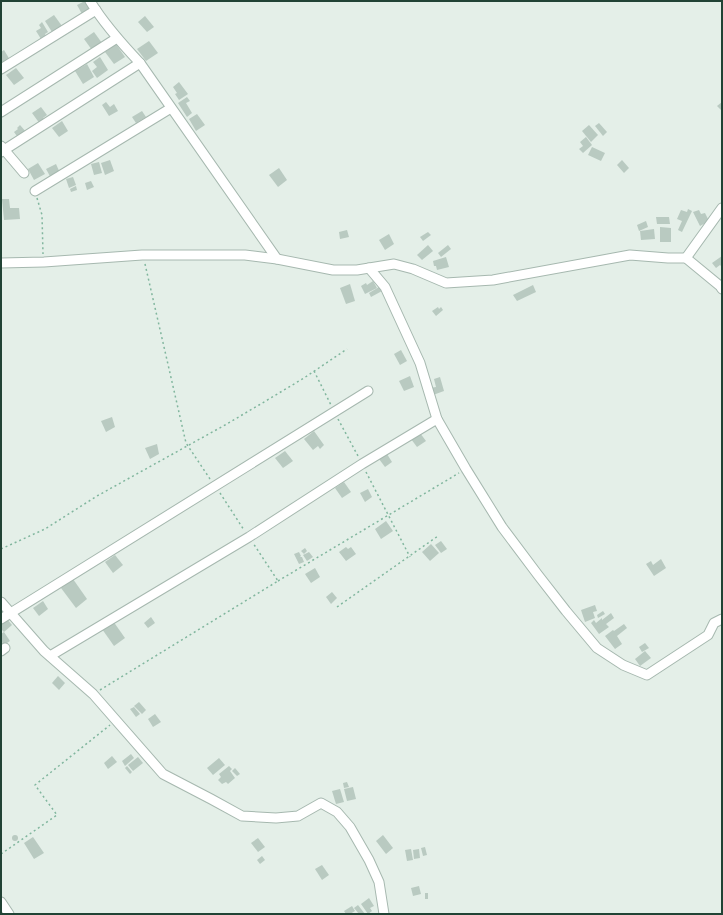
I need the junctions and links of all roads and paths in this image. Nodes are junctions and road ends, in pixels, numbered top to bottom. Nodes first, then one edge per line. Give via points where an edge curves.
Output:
1 (90, 1) edge
2 (96, 10) junction
3 (117, 38) junction
4 (140, 63) junction
5 (1, 69) edge
6 (171, 108) junction
7 (1, 112) edge
8 (2, 149) edge
9 (24, 173) dead end
10 (35, 190) joint
11 (722, 208) edge
12 (686, 258) junction
13 (277, 259) junction
14 (44, 262) junction
15 (1, 263) edge
16 (369, 268) junction
17 (722, 289) edge
18 (347, 349) dead end
19 (368, 391) dead end
20 (437, 419) junction
21 (466, 469) junction
22 (438, 536) dead end
23 (1, 549) edge
24 (278, 581) dead end
25 (1, 602) edge
26 (337, 607) dead end
27 (10, 613) junction
28 (1, 619) edge
29 (722, 620) edge
30 (50, 656) junction
31 (116, 721) junction
32 (1, 854) edge
33 (1, 902) edge
34 (8, 914) edge
35 (384, 914) edge

1 - 2 street
2 - 3 street
2 - 5 street
3 - 4 street
3 - 7 street
4 - 6 street
4 - 8 street
6 - 10 street
6 - 13 street
8 - 9 street
10 - 14 path via 42,215
11 - 12 street
12 - 16 street via 630,255 493,280 446,283 394,264
12 - 17 street
13 - 14 street via 245,255 142,255
13 - 16 street via 333,270
14 - 15 street
16 - 20 street via 385,287 420,362
18 - 23 path via 225,425 98,496 45,529
19 - 27 street
20 - 21 street
20 - 30 street via 249,537
21 - 24 path
21 - 29 street via 502,527 566,611 597,648 623,665 647,675 708,635 714,623
22 - 26 path
25 - 27 street
27 - 28 street
27 - 30 street
30 - 31 street via 93,694
31 - 32 path via 35,785 57,815
31 - 35 street via 163,774 242,816 298,816 321,803 338,812 350,827 379,882
33 - 34 street

